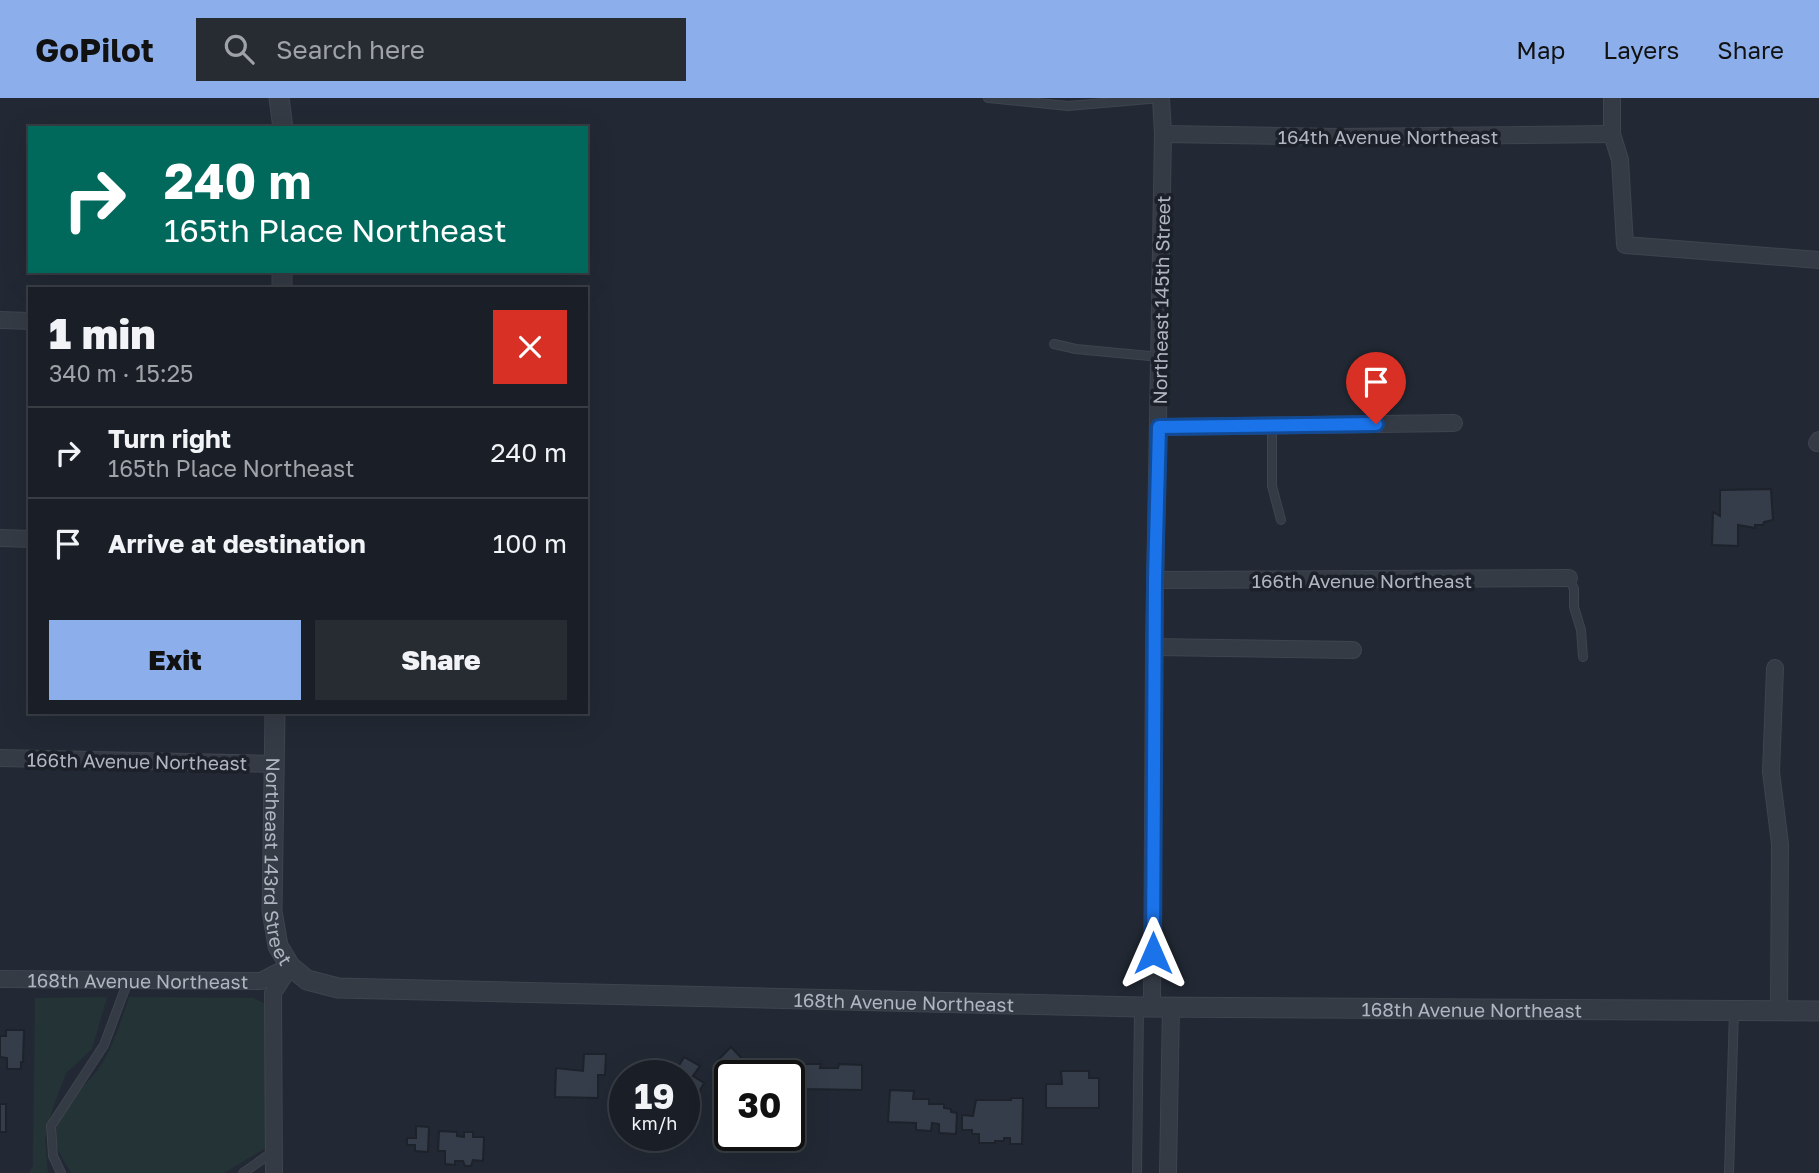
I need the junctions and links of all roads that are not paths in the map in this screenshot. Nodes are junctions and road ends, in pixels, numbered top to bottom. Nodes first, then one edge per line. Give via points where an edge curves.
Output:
1 (279, 98) edge
2 (988, 98) edge
3 (1161, 98) edge
4 (1612, 98) edge
5 (283, 126) edge
6 (1163, 134) junction
7 (1612, 134) junction
8 (1819, 260) edge
9 (0, 320) edge
10 (28, 321) edge
11 (1054, 344) dead end
12 (1160, 357) junction
13 (1454, 423) dead end
14 (1272, 425) junction
15 (1159, 427) junction
16 (1282, 520) dead end
17 (0, 538) edge
18 (28, 539) edge
19 (1569, 578) joint
20 (1155, 580) junction
21 (1154, 647) junction
22 (1353, 650) dead end
23 (1583, 657) dead end
24 (1774, 668) dead end
25 (275, 714) edge
26 (0, 758) edge
27 (274, 764) junction
28 (290, 966) junction
29 (0, 979) edge
30 (128, 980) junction
31 (1154, 1006) junction
32 (1734, 1011) junction
33 (1779, 1011) junction
34 (1819, 1011) edge
35 (274, 1151) junction
36 (61, 1173) edge
37 (243, 1173) edge
38 (274, 1173) edge
39 (1137, 1173) edge
40 (1167, 1173) edge
41 (1730, 1173) edge

1 - 5 street
2 - 3 lane via 1068,106
3 - 6 street, Northeast 145th Street
4 - 7 street
6 - 7 street, 164th Avenue Northeast
6 - 12 street, Northeast 145th Street
7 - 8 street via 1620,160 1625,246
9 - 10 street
11 - 12 lane
12 - 15 street, Northeast 145th Street
13 - 14 street
14 - 15 street
14 - 16 lane via 1272,486
15 - 20 street, Northeast 145th Street
17 - 18 street
19 - 20 street, 166th Avenue Northeast
19 - 23 lane
20 - 21 street, Northeast 145th Street
21 - 22 street
21 - 31 street, Northeast 145th Street
24 - 33 street via 1770,772 1780,844
25 - 27 street, Northeast 143rd Street
26 - 27 street, 166th Avenue Northeast
27 - 28 street, Northeast 143rd Street via 272,911 278,946
28 - 30 street, 168th Avenue Northeast via 261,981
28 - 31 street, 168th Avenue Northeast via 307,980 338,988
28 - 35 street, Northeast 143rd Street via 274,993
29 - 30 street, 168th Avenue Northeast
30 - 36 lane via 104,1045 51,1126 53,1156
31 - 32 street, 168th Avenue Northeast
31 - 39 lane
31 - 40 street, Northeast 145th Street
32 - 33 street, 168th Avenue Northeast
32 - 41 lane
33 - 34 street, 168th Avenue Northeast
35 - 37 lane
35 - 38 street, Northeast 143rd Street

